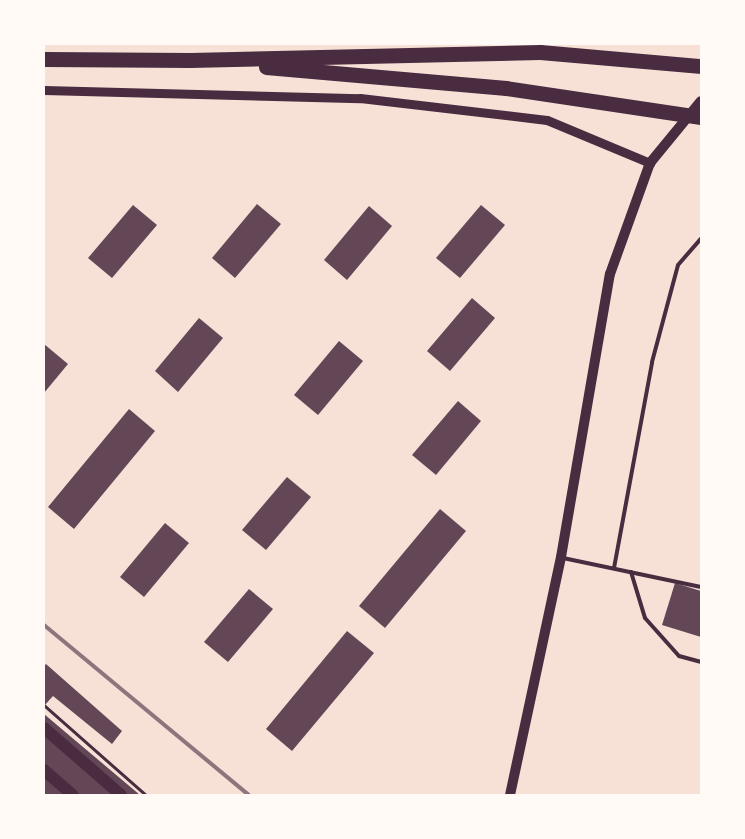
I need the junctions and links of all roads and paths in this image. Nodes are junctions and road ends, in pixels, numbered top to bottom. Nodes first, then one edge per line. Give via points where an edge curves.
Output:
1 (44, 59) edge
2 (190, 60) junction
3 (701, 66) edge
4 (44, 90) edge
5 (701, 101) edge
6 (701, 117) edge
7 (650, 163) junction
8 (701, 239) edge
9 (560, 558) junction
10 (614, 568) junction
11 (631, 572) junction
12 (701, 587) edge
13 (701, 662) edge
14 (44, 705) edge
15 (44, 728) edge
16 (44, 770) edge
17 (73, 795) edge
18 (121, 795) edge
19 (146, 795) edge
20 (510, 795) edge

1 - 2 highway
2 - 3 highway via 540,52
2 - 6 highway via 506,88
4 - 7 street via 360,98 548,120
5 - 7 main road
7 - 9 main road via 610,274
8 - 10 lane via 678,265 652,362
9 - 10 lane
9 - 20 main road
10 - 11 lane
11 - 12 lane
11 - 13 lane via 645,618 679,656
14 - 19 path
15 - 18 main road
16 - 17 main road

